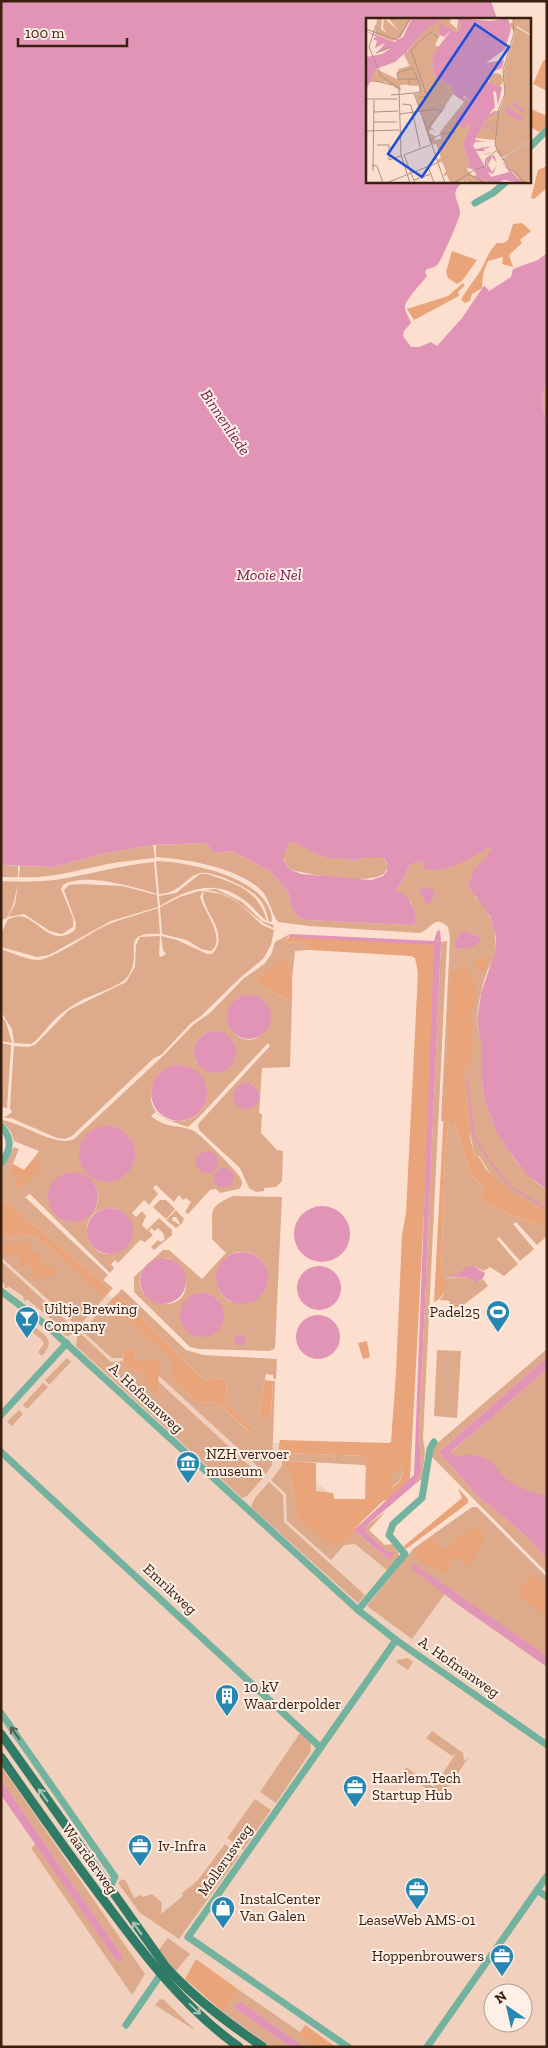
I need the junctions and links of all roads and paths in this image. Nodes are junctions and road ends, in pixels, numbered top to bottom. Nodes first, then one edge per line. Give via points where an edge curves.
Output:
1 (547, 130) edge
2 (530, 147) edge
3 (506, 182) edge
4 (475, 203) dead end
5 (1, 1126) edge
6 (1, 1163) edge
7 (1, 1291) edge
8 (67, 1343) junction
9 (1, 1415) edge
10 (434, 1442) dead end
11 (1, 1452) edge
12 (358, 1610) junction
13 (396, 1640) junction
14 (1, 1713) edge
15 (1, 1734) edge
16 (547, 1745) edge
17 (320, 1747) junction
18 (1, 1757) edge
19 (547, 1876) edge
20 (109, 1888) junction
21 (537, 1890) junction
22 (547, 1898) edge
23 (163, 1971) junction
24 (126, 2025) dead end
25 (239, 2047) edge
26 (263, 2047) edge
27 (348, 2047) edge
28 (427, 2047) edge

1 - 2 street
3 - 4 street
5 - 6 street via 9,1136 10,1146
7 - 8 street, A. Hofmanweg
8 - 9 street
8 - 12 street, A. Hofmanweg
10 - 12 street via 422,1498 393,1524 389,1535 405,1554
11 - 17 street, Emrikweg
12 - 13 street, A. Hofmanweg
13 - 16 street, A. Hofmanweg
13 - 17 street, Mollerusweg
20 -> 14 street, Waarderweg via 115,1877
20 -> 15 main road, Waarderweg
17 - 27 street, Mollerusweg via 188,1937
18 - 23 main road, Waarderweg via 60,1842
19 - 21 street
23 -> 20 main road, Waarderweg
21 - 22 street
21 - 28 street
23 - 24 street
23 -> 25 main road, Waarderweg via 222,2034
23 - 26 main road, Waarderweg

